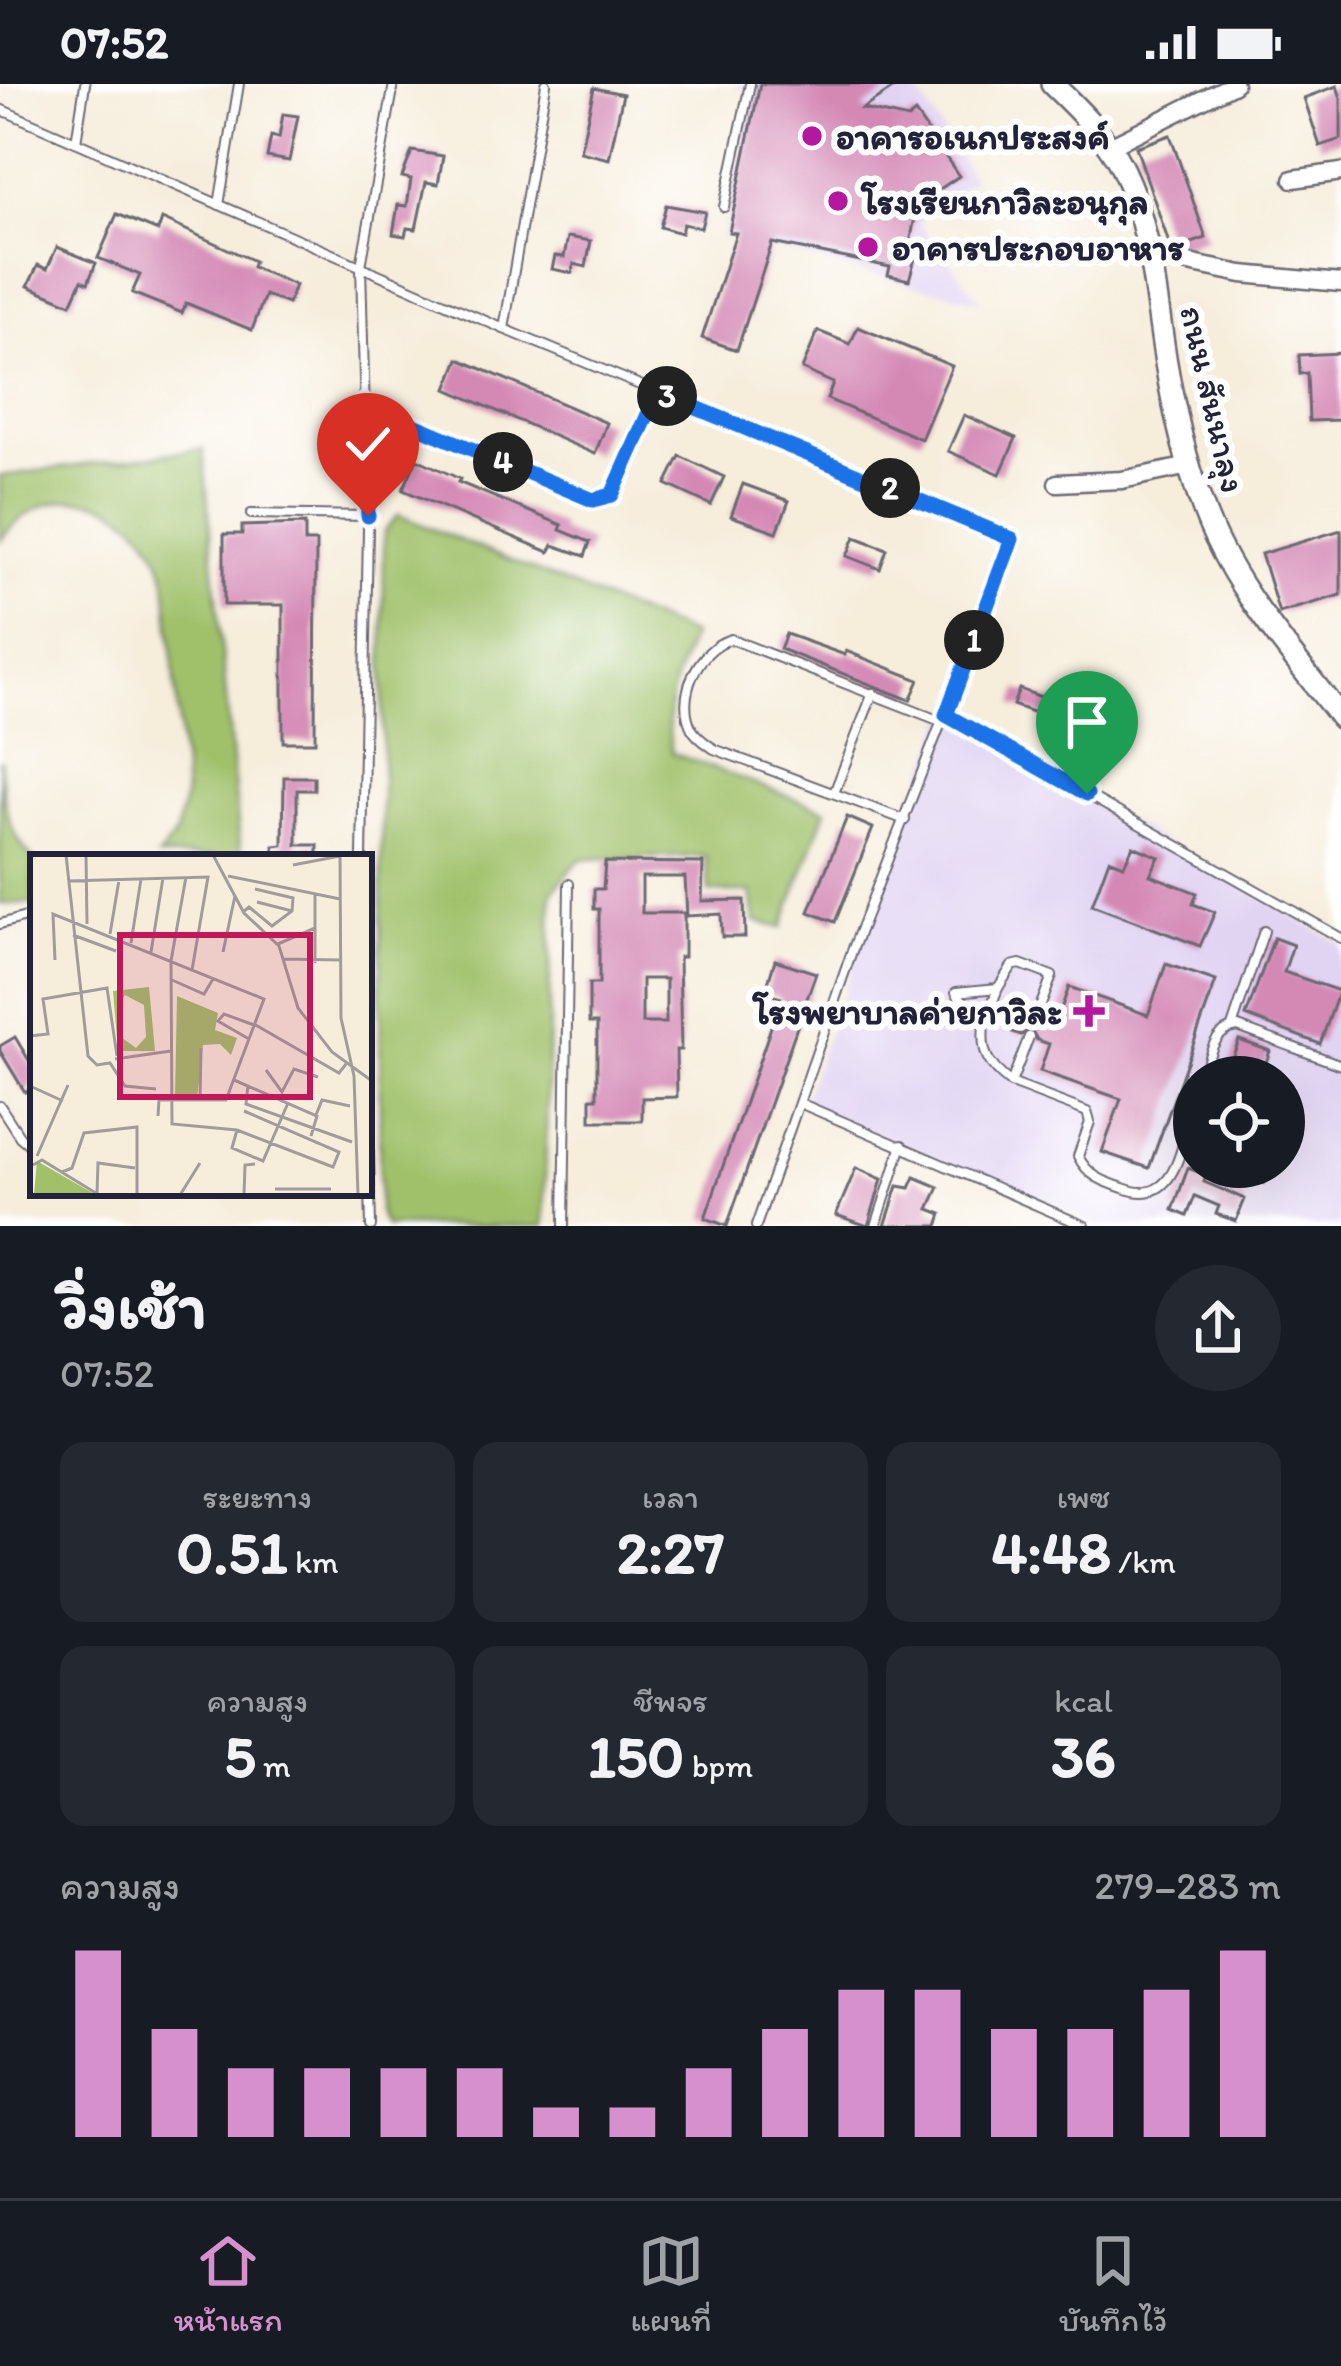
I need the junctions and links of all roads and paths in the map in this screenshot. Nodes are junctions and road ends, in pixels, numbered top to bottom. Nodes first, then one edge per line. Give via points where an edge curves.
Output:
1 (85, 84) edge
2 (238, 84) edge
3 (394, 84) edge
4 (546, 84) edge
5 (750, 84) edge
6 (1052, 84) edge
7 (1234, 84) edge
8 (0, 109) edge
9 (76, 142) junction
10 (1108, 146) junction
11 (1341, 172) edge
12 (1293, 179) dead end
13 (219, 205) junction
14 (724, 207) dead end
15 (1150, 255) junction
16 (361, 266) junction
17 (1341, 283) edge
18 (504, 329) junction
19 (658, 392) junction
20 (364, 404) junction
21 (1190, 466) junction
22 (1057, 483) dead end
23 (250, 514) dead end
24 (368, 516) junction
25 (873, 693) junction
26 (945, 718) junction
27 (1341, 718) edge
28 (834, 793) junction
29 (905, 820) junction
30 (362, 854) edge
31 (569, 884) dead end
32 (30, 916) edge
33 (0, 924) edge
34 (1264, 931) dead end
35 (1341, 938) edge
36 (998, 988) junction
37 (1039, 1010) dead end
38 (984, 1025) junction
39 (1232, 1028) junction
40 (1029, 1037) dead end
41 (1210, 1056) edge
42 (1341, 1065) edge
43 (1011, 1083) junction
44 (802, 1104) junction
45 (0, 1106) edge
46 (30, 1145) edge
47 (902, 1145) junction
48 (1173, 1166) edge
49 (370, 1196) edge
50 (371, 1226) edge
51 (563, 1226) edge
52 (756, 1226) edge
53 (876, 1226) edge
54 (1084, 1226) edge

1 - 9 lane
2 - 13 lane
3 - 16 lane
4 - 18 lane
5 - 14 lane
6 - 10 street, ถนน สันนาลุง
7 - 10 street
8 - 9 lane
9 - 13 lane
10 - 15 street, ถนน สันนาลุง
11 - 12 street
13 - 16 lane
15 - 17 street
15 - 21 street, ถนน สันนาลุง
16 - 18 lane
16 - 20 lane
18 - 19 lane
19 - 20 lane via 604,500
19 - 26 lane via 1012,539
20 - 24 lane
21 - 22 street
21 - 27 street, ถนน สันนาลุง via 1225,557
23 - 24 lane
24 - 30 lane
25 - 26 lane
25 - 28 lane
25 - 28 lane via 731,640 704,658 688,688 694,734 714,749
26 - 29 lane
26 - 35 lane
28 - 29 lane
29 - 44 lane
31 - 51 lane
32 - 33 lane
34 - 39 lane
36 - 37 lane via 1020,964 1052,976
36 - 38 lane
36 - 38 lane via 956,992
38 - 43 lane via 981,1049
39 - 41 lane via 1216,1038
39 - 42 lane
40 - 43 lane
43 - 48 lane via 1087,1112 1078,1156 1095,1178 1155,1194
44 - 47 lane
44 - 52 lane
45 - 46 lane
47 - 53 lane
47 - 54 lane
49 - 50 lane

